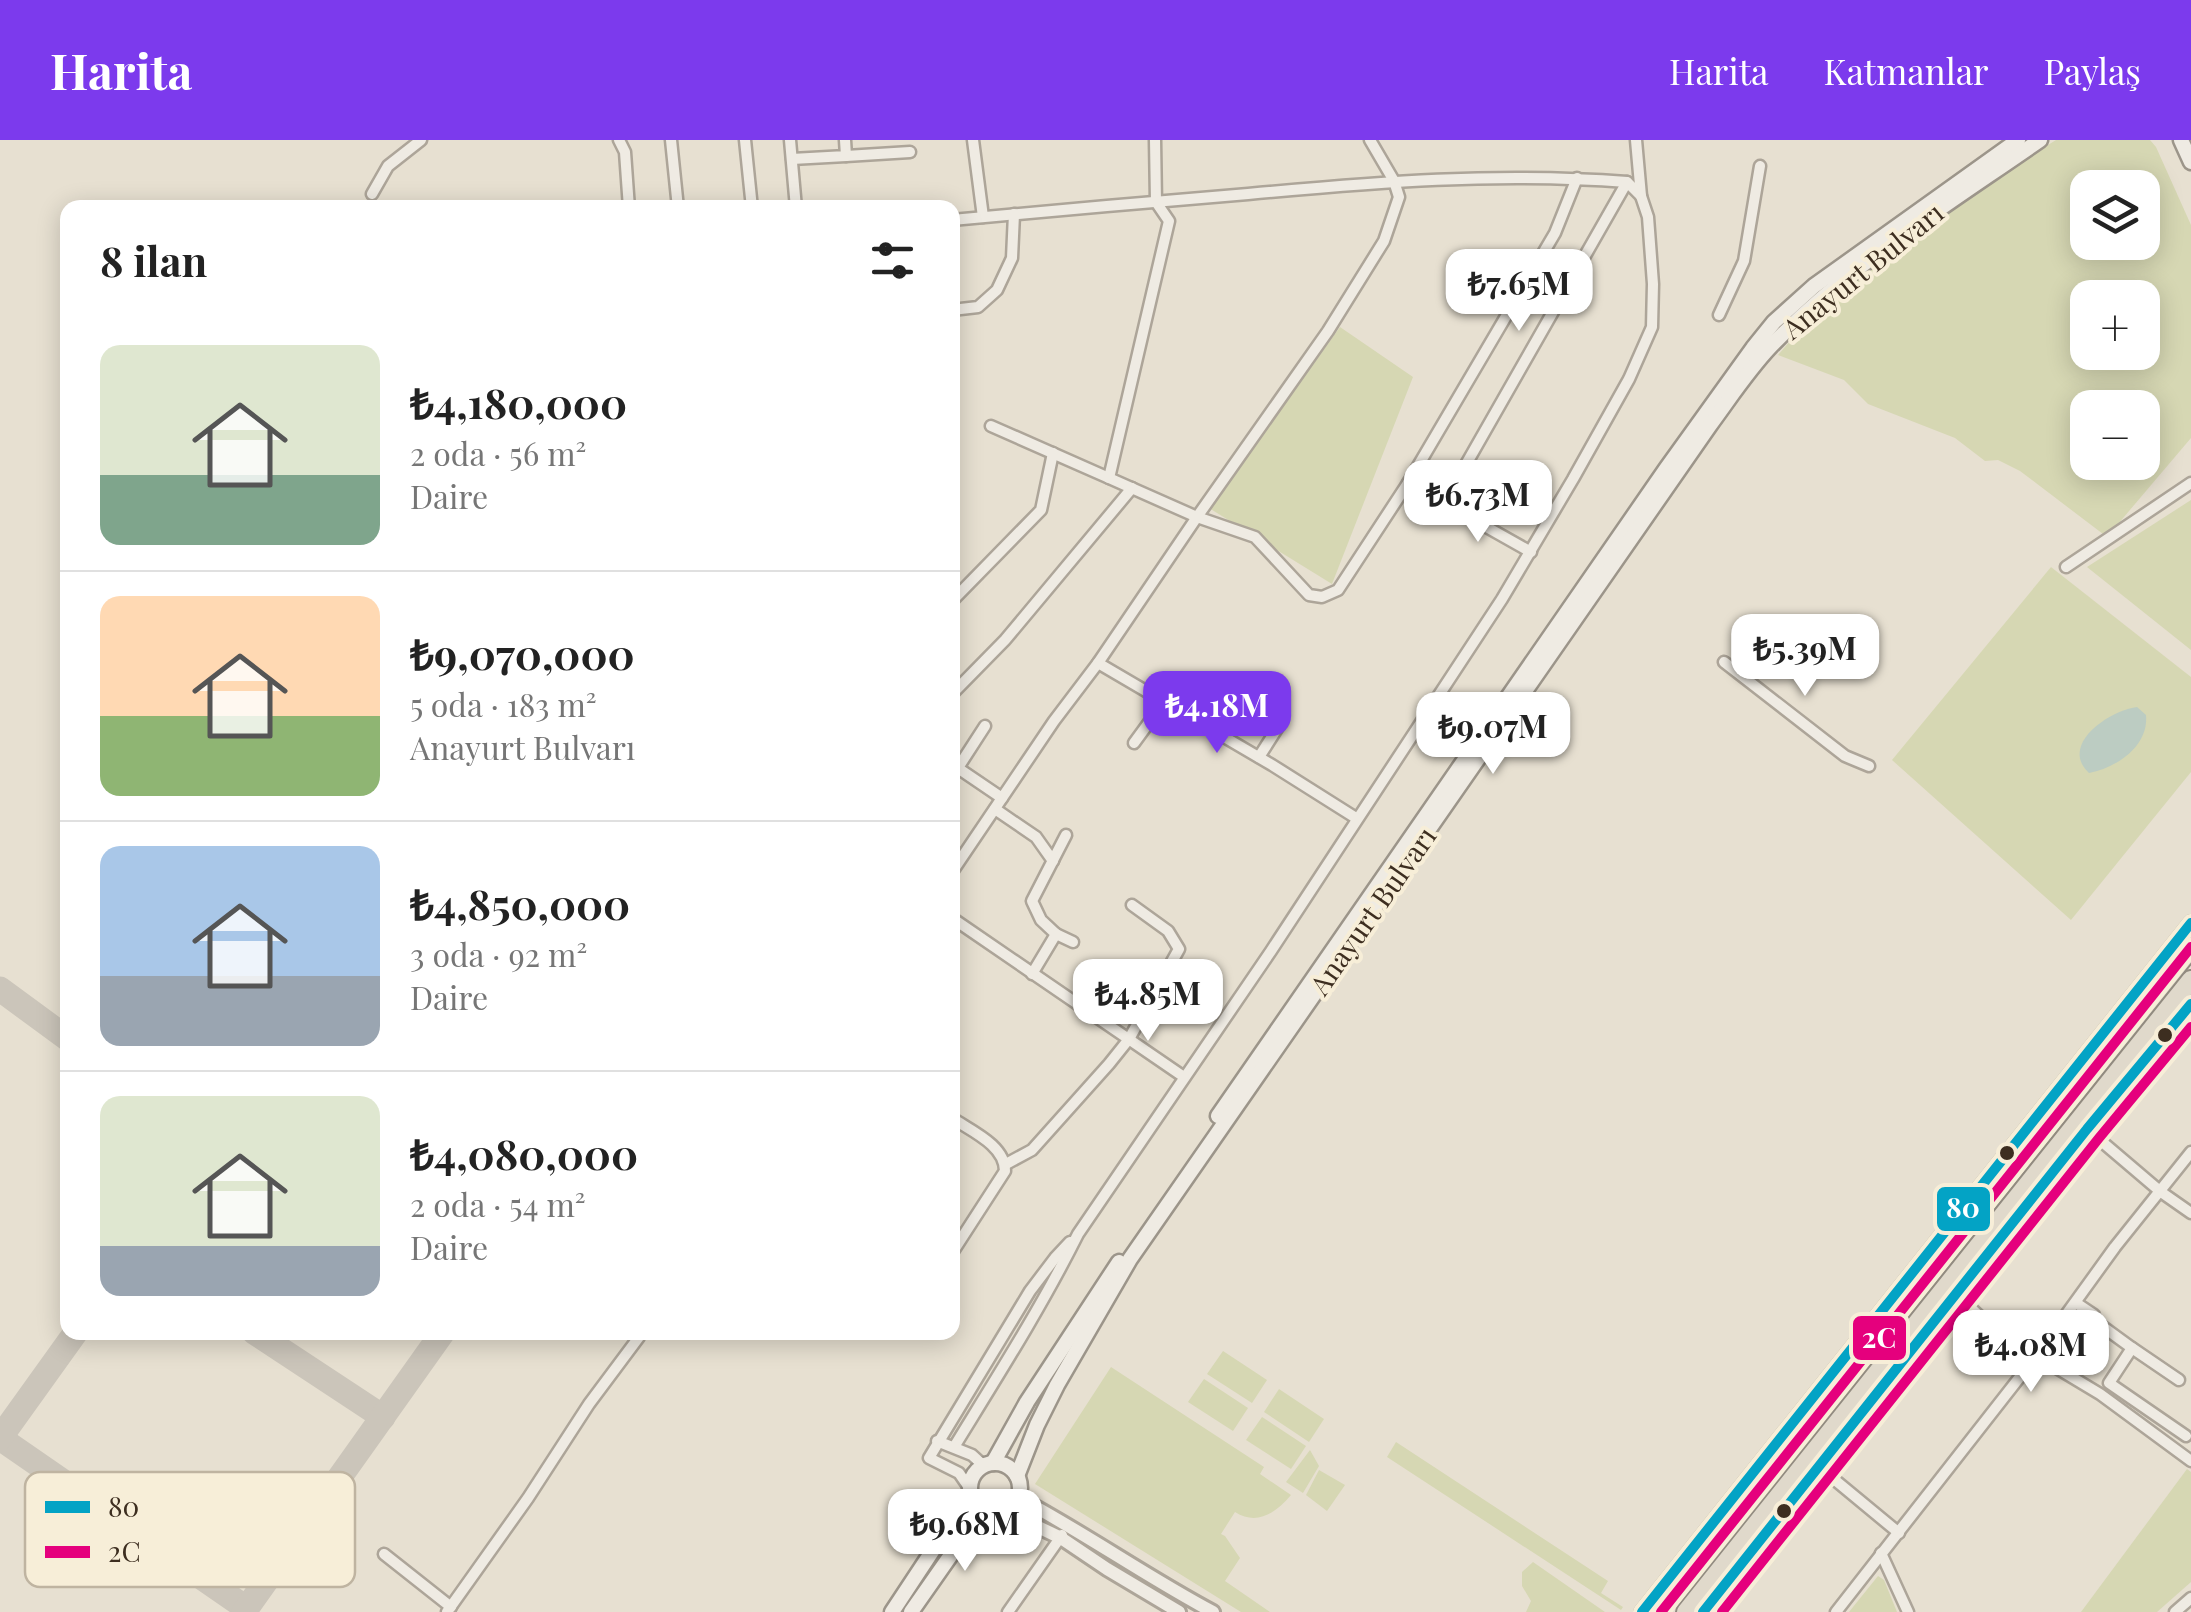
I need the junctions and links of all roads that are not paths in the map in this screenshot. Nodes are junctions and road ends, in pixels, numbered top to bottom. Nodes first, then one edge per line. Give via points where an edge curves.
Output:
1 (421, 140) edge
2 (619, 140) edge
3 (671, 140) edge
4 (745, 140) edge
5 (790, 140) edge
6 (845, 140) edge
7 (973, 140) edge
8 (1155, 140) edge
9 (1370, 140) edge
10 (1636, 140) edge
11 (2018, 140) edge
12 (2040, 140) edge
13 (2181, 140) edge
14 (910, 152) dead end
15 (846, 156) junction
16 (792, 159) junction
17 (2191, 162) edge
18 (1760, 166) dead end
19 (1577, 178) junction
20 (1394, 180) junction
21 (1627, 182) junction
22 (372, 194) dead end
23 (1641, 196) junction
24 (628, 200) edge
25 (677, 200) edge
26 (751, 200) edge
27 (795, 200) edge
28 (1156, 202) junction
29 (1014, 214) junction
30 (983, 217) junction
31 (960, 219) edge
32 (960, 309) edge
33 (1719, 316) dead end
34 (991, 426) dead end
35 (1053, 453) junction
36 (1108, 478) junction
37 (1408, 482) junction
38 (2191, 483) edge
39 (1132, 488) junction
40 (1444, 504) junction
41 (1197, 516) junction
42 (1530, 552) junction
43 (2066, 567) dead end
44 (960, 592) edge
45 (1724, 662) dead end
46 (1098, 663) junction
47 (960, 686) edge
48 (1164, 702) junction
49 (1280, 724) dead end
50 (986, 726) dead end
51 (1134, 743) dead end
52 (1259, 757) junction
53 (960, 763) edge
54 (1869, 766) dead end
55 (960, 773) edge
56 (1002, 798) junction
57 (994, 809) junction
58 (1356, 818) junction
59 (1066, 835) dead end
60 (960, 860) edge
61 (1053, 861) junction
62 (1132, 905) dead end
63 (960, 924) edge
64 (2191, 924) edge
65 (1056, 934) junction
66 (1073, 942) dead end
67 (2191, 948) edge
68 (1032, 974) junction
69 (2191, 980) edge
70 (2191, 1004) edge
71 (1129, 1039) junction
72 (1184, 1076) junction
73 (960, 1123) edge
74 (2088, 1129) junction
75 (2191, 1152) edge
76 (1006, 1164) junction
77 (2161, 1192) junction
78 (2191, 1213) edge
79 (1078, 1234) junction
80 (960, 1240) edge
81 (1956, 1294) junction
82 (2076, 1303) junction
83 (638, 1340) edge
84 (2132, 1348) junction
85 (2037, 1355) junction
86 (2179, 1380) dead end
87 (2186, 1436) dead end
88 (937, 1441) junction
89 (954, 1447) junction
90 (2191, 1460) edge
91 (988, 1464) junction
92 (1818, 1466) junction
93 (1017, 1476) junction
94 (972, 1494) junction
95 (1018, 1498) junction
96 (998, 1512) junction
97 (1070, 1524) junction
98 (1899, 1532) junction
99 (1060, 1538) junction
100 (1881, 1553) junction
101 (384, 1554) dead end
102 (2191, 1598) edge
103 (449, 1610) edge
104 (892, 1612) edge
105 (912, 1612) edge
106 (1008, 1612) edge
107 (1179, 1612) edge
108 (1214, 1612) edge
109 (1642, 1612) edge
110 (1655, 1612) edge
111 (1686, 1612) edge
112 (1703, 1612) edge
113 (1836, 1612) edge
114 (1908, 1612) edge
115 (2174, 1612) edge

1 - 22 street via 388,166
2 - 24 street
3 - 25 street
4 - 26 street
5 - 16 street
6 - 15 street
7 - 30 street
8 - 28 street
9 - 20 street
10 - 23 street
11 - 91 main road, Anayurt Bulvarı via 1805,293 1734,372 1091,1302
12 - 93 main road, Anayurt Bulvarı via 1895,240 1756,362 1130,1259 1057,1385
13 - 17 main road
14 - 15 street
15 - 16 street
16 - 27 street
18 - 33 street via 1744,261
19 - 20 street
19 - 21 street
19 - 37 street via 1555,233
20 - 28 street
20 - 41 street via 1400,197 1384,241
21 - 23 street
21 - 40 street
23 - 42 street via 1648,217 1652,327
28 - 29 street
28 - 36 street via 1168,222
29 - 30 street
29 - 32 street via 1012,258 997,290 978,307
30 - 31 street
34 - 35 street
35 - 36 street
35 - 44 street via 1041,510
36 - 39 street
37 - 40 street
37 - 41 street via 1338,590 1322,597 1309,596 1255,537
38 - 43 street
39 - 41 street
39 - 47 street
40 - 42 street
41 - 46 street
42 - 58 street
45 - 54 street via 1845,756
46 - 48 street
46 - 56 street
48 - 51 street
48 - 52 street
49 - 52 street
50 - 53 street
52 - 58 street
55 - 56 street
56 - 57 street
57 - 60 street
57 - 61 street via 1036,837
58 - 72 street
59 - 61 street
61 - 65 street via 1032,901
62 - 71 street via 1168,930 1179,949
63 - 68 street
64 - 109 street
65 - 66 street
65 - 68 street
67 - 110 highway
68 - 71 street
69 - 111 highway
70 - 74 street
71 - 72 street
71 - 76 street via 1032,1150
72 - 79 street
73 - 76 street via 996,1148
74 - 77 street
74 - 81 street
75 - 77 street
76 - 80 street
77 - 78 street
77 - 82 street
79 - 88 street via 1030,1292
79 - 89 street
81 - 85 street via 1995,1331
81 - 92 street
82 - 84 street
82 - 85 street
83 - 103 street
84 - 86 street
84 - 87 street via 2109,1383
85 - 90 street
85 - 98 street
88 - 89 street
88 - 94 street via 929,1458 959,1473
89 - 91 street
91 - 93 main road via 1008,1466
91 - 94 main road via 973,1477
92 - 98 street
92 - 112 street
93 - 95 main road
94 - 96 main road via 980,1508
94 - 104 main road
95 - 96 main road
95 - 97 street
96 - 99 street
96 - 105 main road via 960,1542
97 - 99 street
97 - 108 street
98 - 100 street
99 - 106 street
99 - 107 street
100 - 113 street
100 - 114 street
101 - 103 street
102 - 115 street

